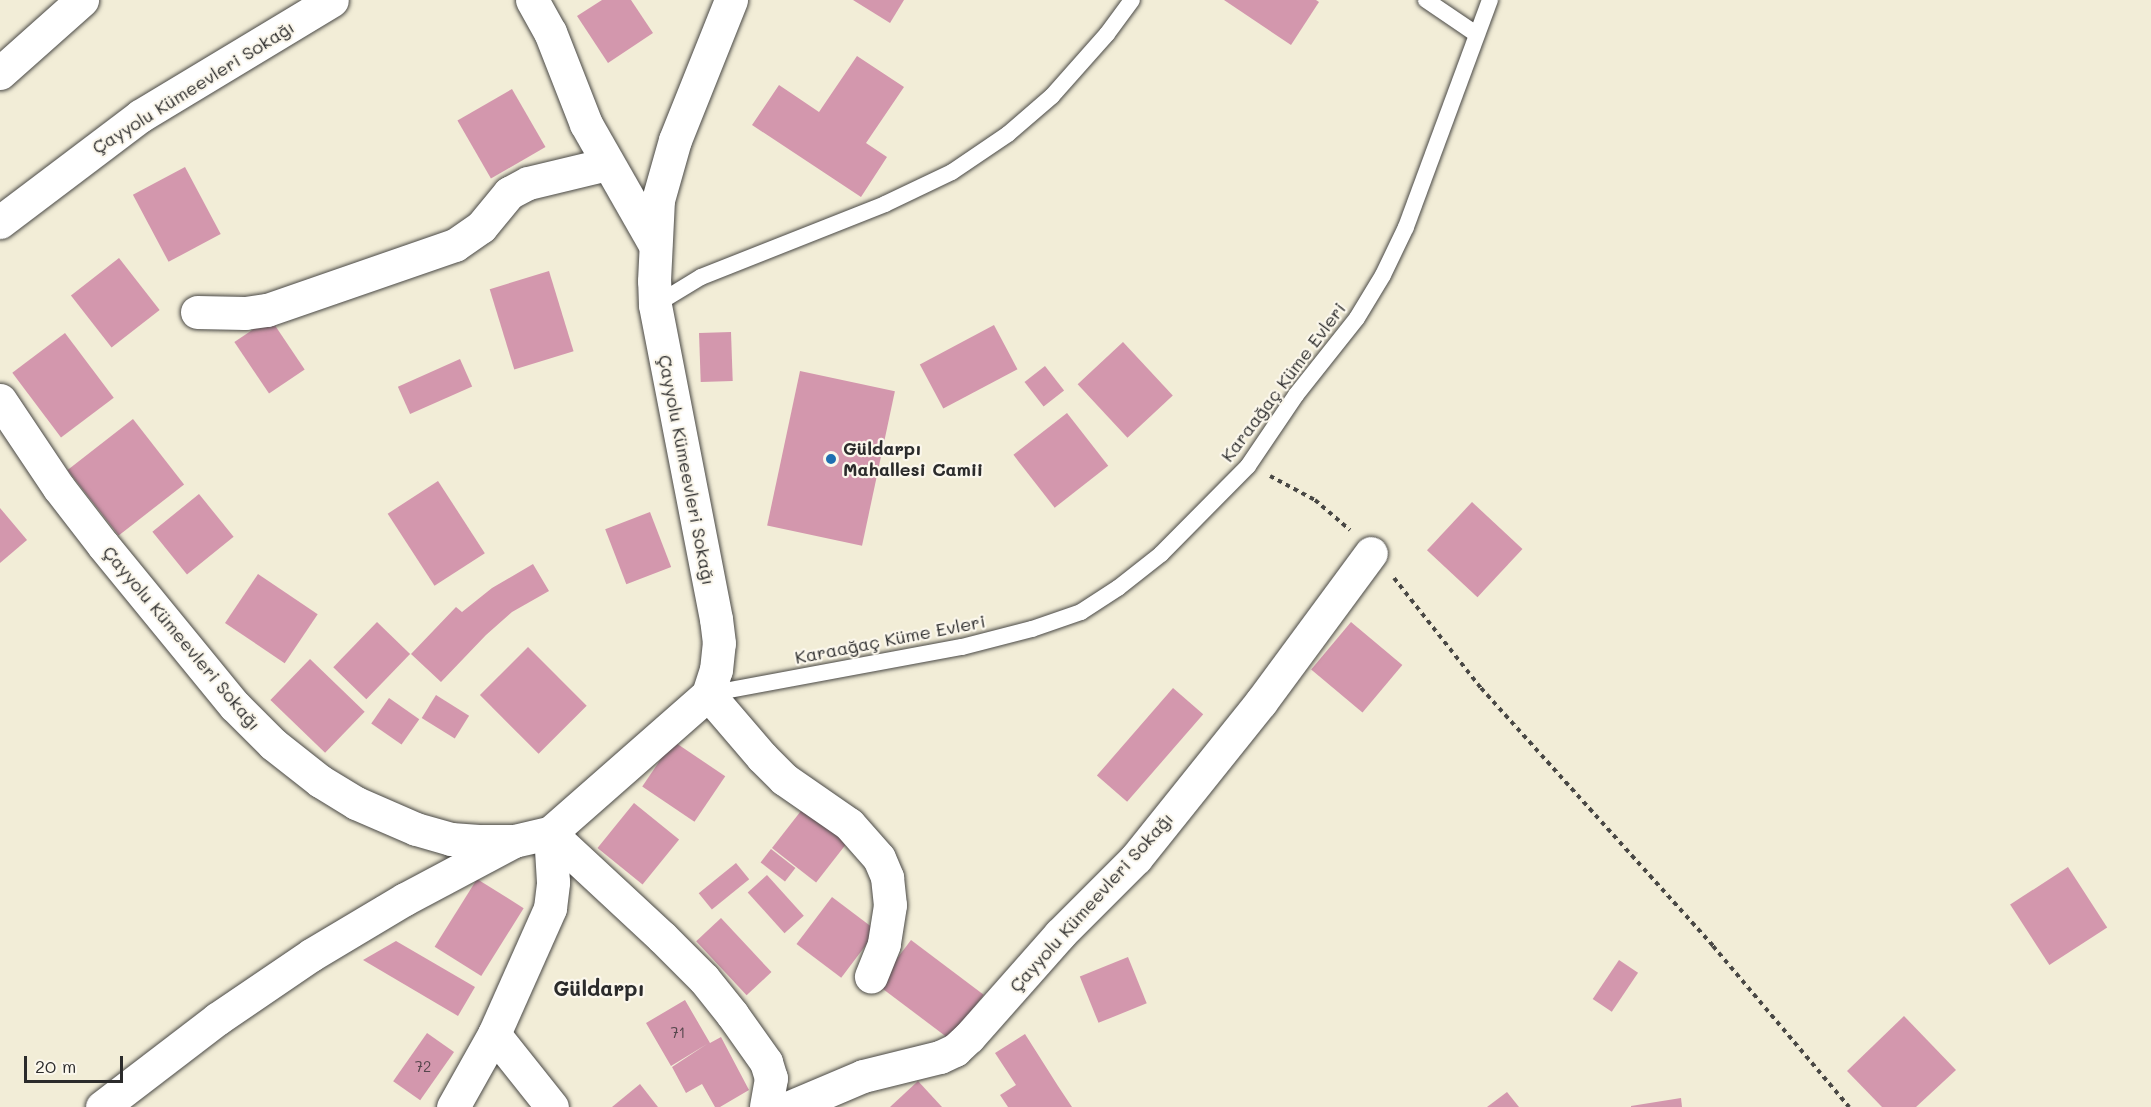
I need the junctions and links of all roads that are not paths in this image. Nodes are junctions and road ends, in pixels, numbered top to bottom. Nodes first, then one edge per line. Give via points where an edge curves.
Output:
1 (82, 0) edge
2 (332, 0) edge
3 (532, 0) edge
4 (731, 0) edge
5 (1131, 0) edge
6 (1426, 0) edge
7 (1490, 0) edge
8 (1476, 34) junction
9 (0, 73) edge
10 (607, 164) junction
11 (0, 222) edge
12 (655, 244) junction
13 (655, 305) junction
14 (197, 312) dead end
15 (0, 400) edge
16 (1371, 553) road end
17 (708, 694) junction
18 (550, 833) junction
19 (514, 841) junction
20 (871, 976) dead end
21 (494, 1034) junction
22 (102, 1107) edge
23 (453, 1107) edge
24 (552, 1107) edge
25 (765, 1107) edge
26 (790, 1107) edge

1 - 9 street
2 - 11 street, Çayyolu Kümeevleri Sokağı via 140,116
3 - 10 street via 550,32 582,115
4 - 12 street, Çayyolu Kümeevleri Sokağı via 675,140 658,200
5 - 13 lane via 1107,34 1052,96 1008,134 951,172 885,204 701,277
6 - 8 lane
7 - 8 lane, Karaağaç Küme Evleri
8 - 17 lane, Karaağaç Küme Evleri via 1450,113 1383,275 1248,466 1161,554 1081,612 1032,629 962,647
10 - 12 street
10 - 14 street via 518,188 509,193 481,227 455,245 267,310
12 - 13 street, Çayyolu Kümeevleri Sokağı
13 - 17 street, Çayyolu Kümeevleri Sokağı via 716,619 719,643
15 - 19 street, Çayyolu Kümeevleri Sokağı via 59,488 118,564 235,706 273,744 356,803 416,830 452,839
16 - 26 street, Çayyolu Kümeevleri Sokağı via 1261,702 1136,858 1060,934 969,1037 940,1058 862,1076
17 - 18 street, Çayyolu Kümeevleri Sokağı
17 - 20 street via 784,779 849,824 879,858 887,877 890,905 884,944
18 - 19 street, Çayyolu Kümeevleri Sokağı
18 - 21 street via 550,908
18 - 25 street via 662,937 732,1014 766,1062 771,1078
19 - 22 street, Çayyolu Kümeevleri Sokağı via 405,898 311,955 217,1019
21 - 23 street
21 - 24 street

